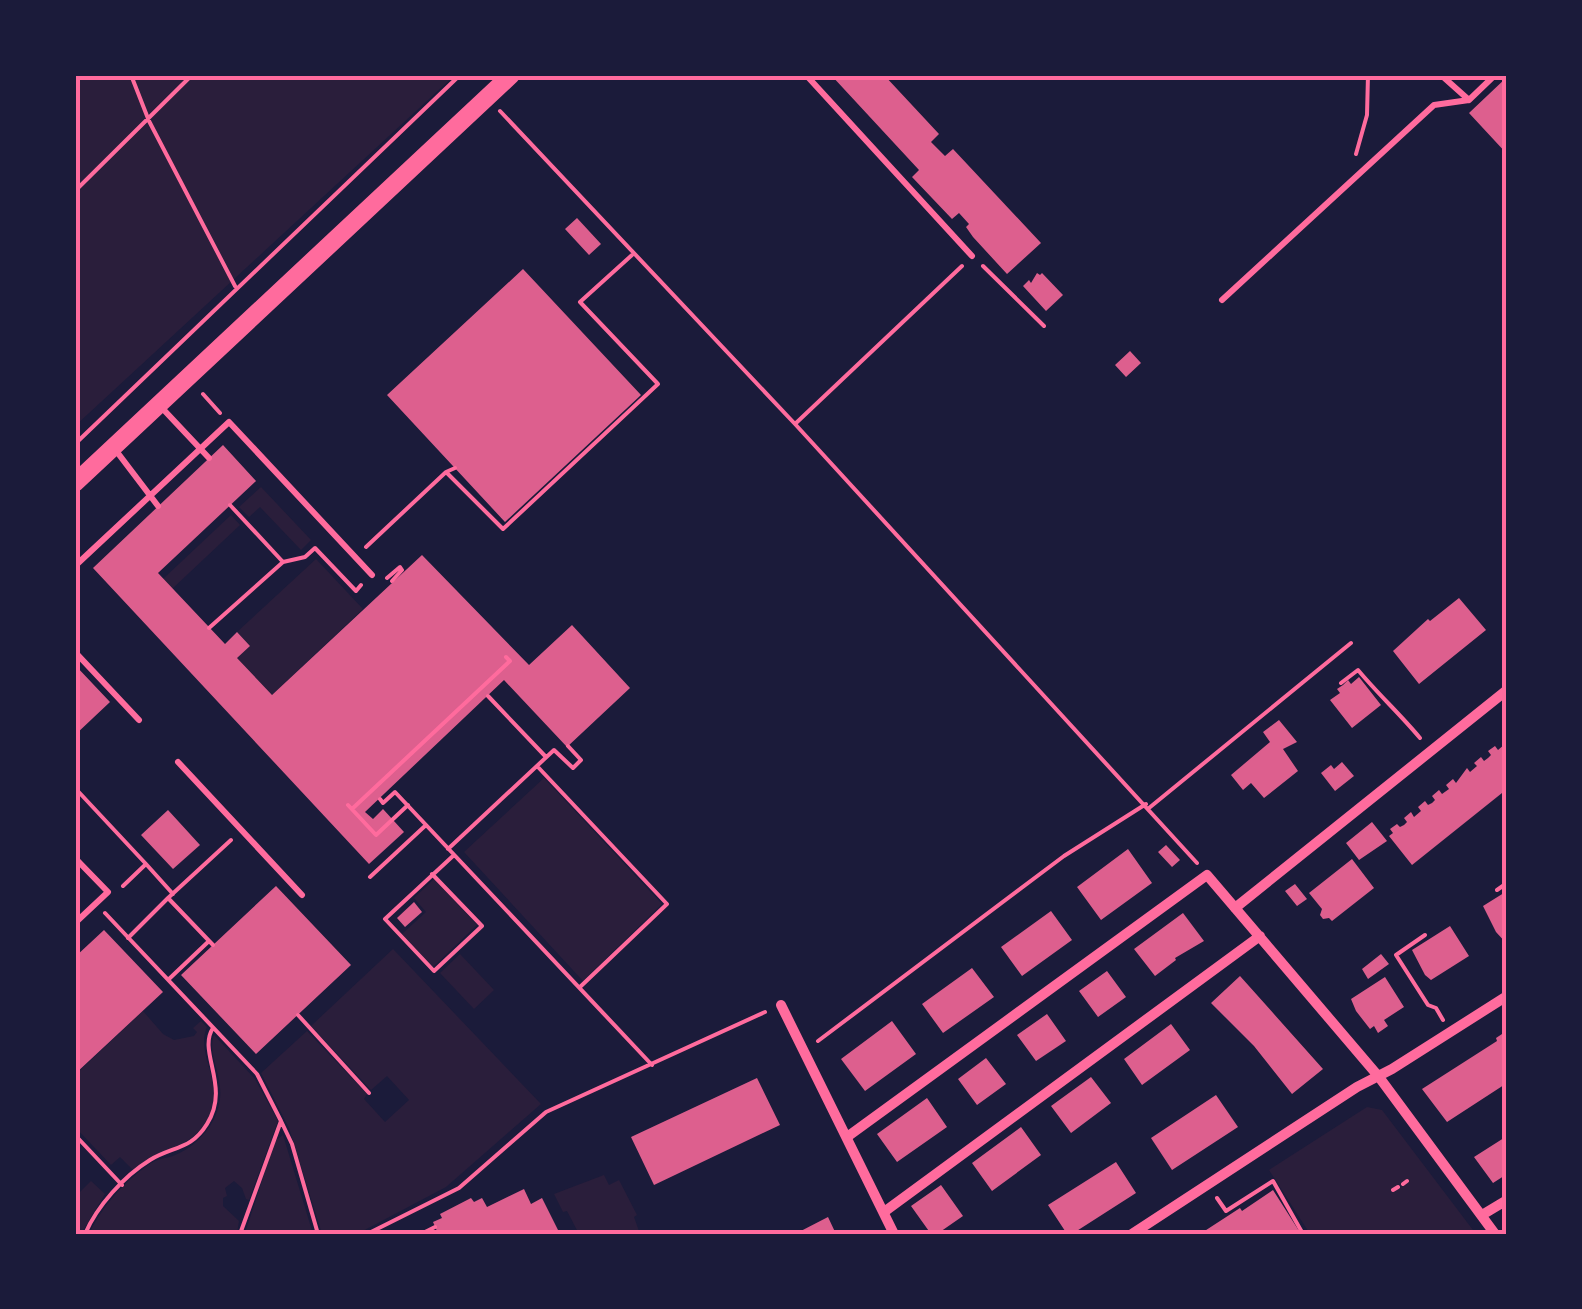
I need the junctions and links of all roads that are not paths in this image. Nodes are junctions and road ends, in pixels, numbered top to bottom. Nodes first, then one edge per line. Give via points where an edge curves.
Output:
1 (512, 75) edge
2 (806, 75) edge
3 (1441, 75) edge
4 (1495, 75) edge
5 (1469, 100) junction
6 (972, 256) road end
7 (1222, 300) dead end
8 (159, 404) junction
9 (114, 447) junction
10 (200, 448) junction
11 (210, 458) dead end
12 (75, 482) edge
13 (150, 495) junction
14 (158, 506) dead end
15 (75, 566) edge
16 (372, 575) road end
17 (75, 652) edge
18 (1507, 690) edge
19 (139, 720) dead end
20 (178, 762) dead end
21 (75, 858) edge
22 (302, 895) dead end
23 (1236, 908) junction
24 (75, 923) edge
25 (1260, 936) junction
26 (1507, 996) edge
27 (780, 1005) road end
28 (1378, 1076) junction
29 (847, 1137) junction
30 (1507, 1200) edge
31 (884, 1212) junction
32 (1482, 1215) junction
33 (894, 1234) edge
34 (1132, 1234) edge
35 (1495, 1234) edge

1 - 8 main road
2 - 6 lane
3 - 5 lane
4 - 5 lane
5 - 7 lane via 1434,105
8 - 9 main road
8 - 10 lane
9 - 12 main road
9 - 13 lane
10 - 11 lane
10 - 13 lane
10 - 16 lane via 229,422
13 - 14 lane
13 - 15 lane
17 - 19 lane
18 - 23 street
20 - 22 lane
21 - 24 lane via 108,892
23 - 25 street
23 - 29 street via 1208,875
25 - 28 street
25 - 31 street
26 - 28 street
27 - 29 street
28 - 32 street
28 - 34 street
29 - 31 street
30 - 32 street
31 - 33 street
32 - 35 street

